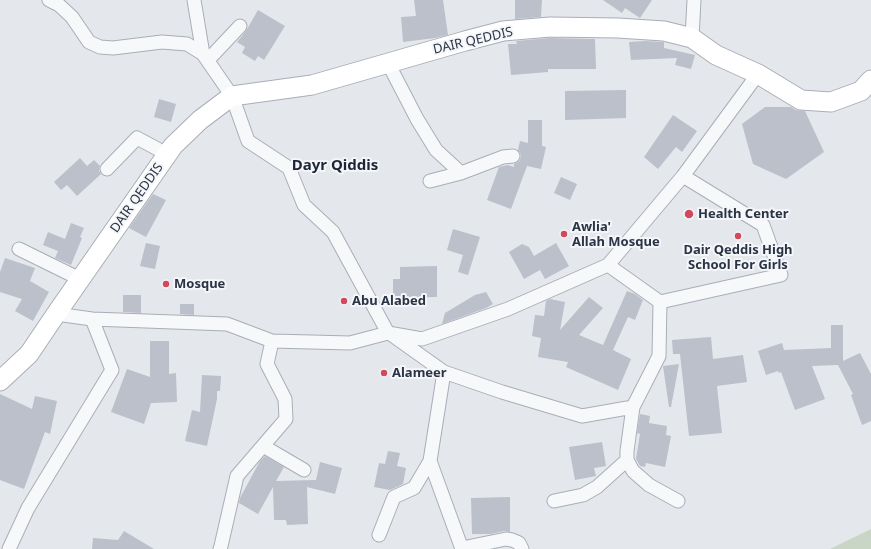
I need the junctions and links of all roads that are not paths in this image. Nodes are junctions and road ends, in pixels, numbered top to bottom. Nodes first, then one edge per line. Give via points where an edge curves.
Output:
1 (49, 0) edge
2 (194, 0) edge
3 (694, 0) edge
4 (240, 26) dead end
5 (692, 38) junction
6 (205, 57) junction
7 (388, 63) junction
8 (758, 74) junction
9 (871, 80) edge
10 (232, 96) junction
11 (167, 154) junction
12 (513, 156) dead end
13 (106, 169) dead end
14 (461, 173) junction
15 (683, 176) junction
16 (430, 181) dead end
17 (19, 249) dead end
18 (608, 265) junction
19 (80, 279) junction
20 (660, 302) junction
21 (56, 314) junction
22 (92, 319) junction
23 (388, 333) junction
24 (272, 341) junction
25 (444, 372) junction
26 (0, 381) edge
27 (633, 407) junction
28 (263, 446) junction
29 (628, 460) junction
30 (430, 461) junction
31 (304, 470) dead end
32 (554, 501) dead end
33 (678, 502) dead end
34 (379, 535) dead end
35 (9, 549) edge
36 (220, 549) edge
37 (462, 549) edge
38 (522, 549) edge

1 - 6 street via 72,17 89,42 113,48 162,42 187,44
2 - 6 street
3 - 5 street
4 - 6 street
5 - 7 main road, DAIR QEDDIS via 664,31 618,28 502,31
5 - 8 main road, DAIR QEDDIS via 716,55
6 - 10 street
7 - 10 main road, DAIR QEDDIS via 312,84
7 - 14 street via 436,150
8 - 9 main road, DAIR QEDDIS via 801,100 831,102 861,91
8 - 15 street
10 - 11 main road, DAIR QEDDIS via 200,120
10 - 23 street via 248,141 289,168 304,205 333,232
11 - 13 street via 137,138
11 - 19 main road, DAIR QEDDIS
12 - 14 street via 503,157
14 - 16 street
15 - 18 street
15 - 20 street via 763,225 781,275
17 - 19 street
18 - 20 street
18 - 23 street via 508,309 422,339
19 - 21 main road, DAIR QEDDIS
20 - 27 street via 659,356
21 - 22 street
21 - 26 main road, DAIR QEDDIS via 30,354
22 - 24 street via 227,324
22 - 35 street via 112,370 28,508
23 - 24 street via 350,343
23 - 25 street
24 - 28 street via 267,364 285,399 286,419
25 - 27 street via 582,416
25 - 30 street
27 - 29 street
28 - 31 street
28 - 36 street via 237,476
29 - 32 street via 597,487 583,495
29 - 33 street via 633,471 649,485
30 - 34 street via 414,488 394,497
30 - 37 street
37 - 38 street via 506,539 519,544

